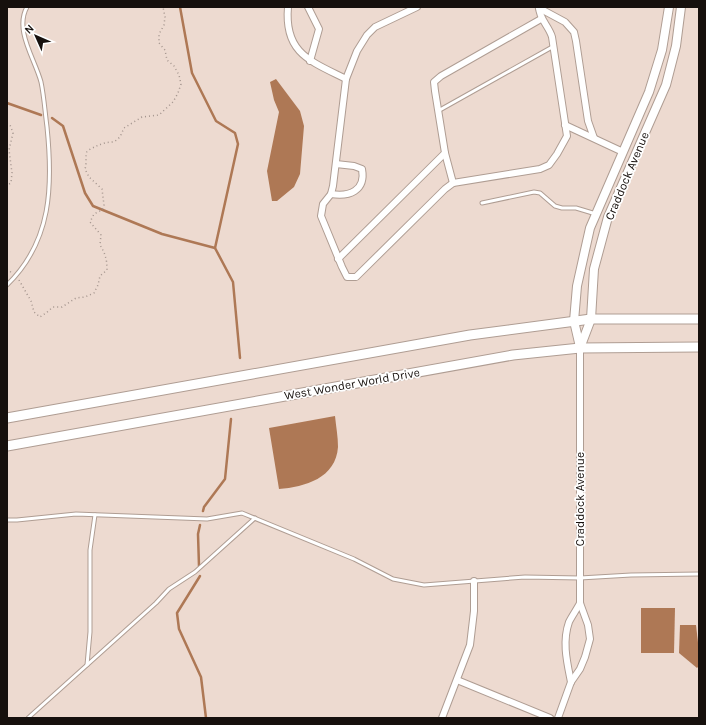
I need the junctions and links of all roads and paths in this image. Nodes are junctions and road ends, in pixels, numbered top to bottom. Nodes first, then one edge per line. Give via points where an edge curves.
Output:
1 (27, 7) edge
2 (163, 7) edge
3 (288, 7) edge
4 (308, 7) edge
5 (417, 7) edge
6 (668, 7) edge
7 (681, 7) edge
8 (539, 8) edge
9 (541, 19) junction
10 (554, 46) junction
11 (310, 61) junction
12 (346, 78) junction
13 (438, 111) junction
14 (7, 123) edge
15 (565, 125) junction
16 (594, 138) junction
17 (623, 152) junction
18 (445, 153) junction
19 (336, 164) junction
20 (453, 183) junction
21 (7, 185) edge
22 (331, 194) junction
23 (482, 203) dead end
24 (596, 214) junction
25 (7, 242) edge
26 (7, 254) edge
27 (338, 259) junction
28 (16, 276) junction
29 (7, 285) edge
30 (591, 319) junction
31 (699, 319) edge
32 (574, 321) junction
33 (699, 347) edge
34 (580, 348) junction
35 (7, 418) edge
36 (7, 446) edge
37 (95, 514) junction
38 (255, 518) junction
39 (7, 520) edge
40 (699, 574) edge
41 (580, 578) junction
42 (474, 581) junction
43 (580, 603) junction
44 (87, 665) junction
45 (457, 680) junction
46 (571, 682) junction
47 (28, 718) edge
48 (442, 718) edge
49 (550, 718) edge
50 (558, 718) edge

1 - 28 lane via 22,23 41,82 50,159 45,220 39,239
2 - 28 path via 165,17 159,34 159,43 165,50 167,60 179,75 181,84 178,93 173,102 159,115 142,117 124,128 114,142 107,142 87,151 85,157 85,169 89,177 102,189 104,206 94,214 90,222 101,235 100,245 107,260 107,270 100,276 94,293 76,298 62,307 53,307 40,317 34,312 29,297
3 - 11 street via 288,30 294,46
4 - 11 street via 319,29
5 - 12 street via 375,27 357,51
6 - 17 street, Craddock Avenue via 662,50 649,92
7 - 30 street, Craddock Avenue via 676,46 666,85 608,217 594,269
8 - 9 street
8 - 16 street via 565,22 574,32 588,121
9 - 10 street via 549,28
9 - 13 street via 434,82
10 - 13 lane
10 - 15 street
11 - 12 street
12 - 19 street
13 - 18 street
14 - 21 path via 13,133 9,150 11,183
15 - 16 street
15 - 20 street via 567,136 549,165 540,169
16 - 17 street
17 - 24 street, Craddock Avenue
18 - 20 street
18 - 27 street
19 - 22 street
19 - 22 street via 362,169 364,178 351,194
20 - 27 street via 356,277 347,277
22 - 27 street via 323,204 321,216
23 - 24 lane via 534,192 540,193 555,206 576,208
24 - 32 street, Craddock Avenue via 590,228 577,286
25 - 26 path
28 - 29 lane
30 - 31 main road
30 - 32 main road
30 - 34 street, Craddock Avenue
32 - 34 street, Craddock Avenue
32 - 35 main road via 470,335
33 - 34 main road, West Wonder World Drive
34 - 36 main road, West Wonder World Drive via 502,357
34 - 41 street, Craddock Avenue
37 - 38 lane via 207,518 242,513
37 - 39 lane
37 - 44 lane via 90,550 90,632
38 - 42 lane via 354,559 393,579 424,585
38 - 44 lane via 195,572 169,589 156,604
40 - 41 lane
41 - 42 lane via 525,577
41 - 43 street, Craddock Avenue
42 - 45 street via 473,629
43 - 46 street via 569,622 566,636 565,651
43 - 46 street via 590,639 580,669
44 - 47 lane
45 - 48 street
45 - 49 street
46 - 50 street

